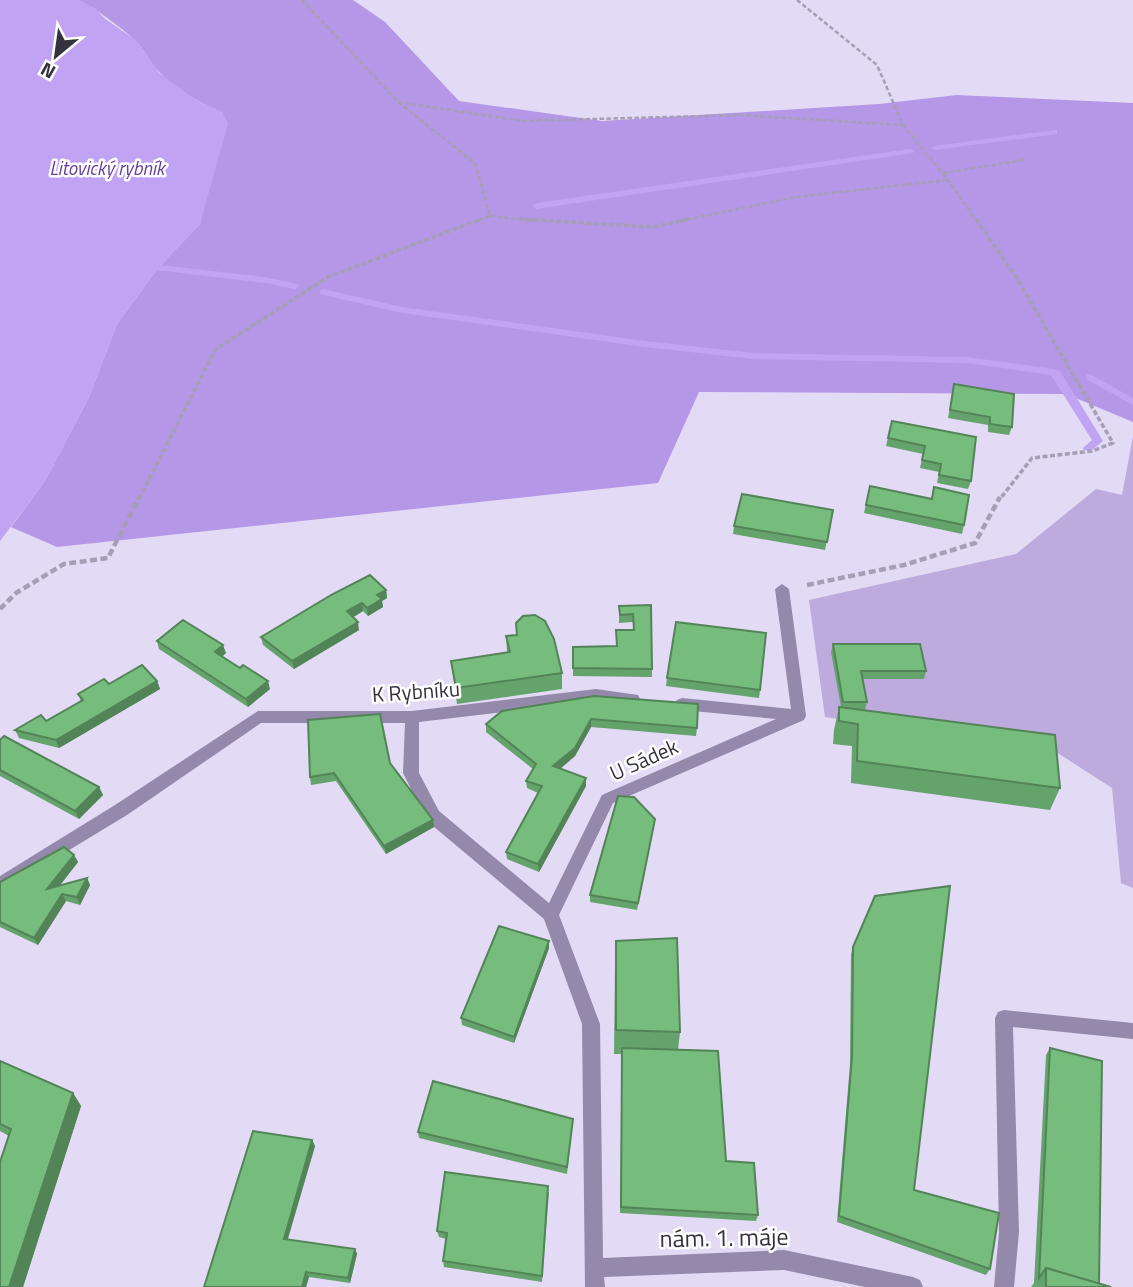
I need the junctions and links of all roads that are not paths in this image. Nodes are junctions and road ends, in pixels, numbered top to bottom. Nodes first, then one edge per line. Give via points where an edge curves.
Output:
1 (782, 589) road end
2 (412, 716) junction
3 (799, 716) junction
4 (0, 885) edge
5 (551, 915) junction
6 (1133, 1031) edge
7 (594, 1278) edge
8 (913, 1287) edge
9 (1004, 1287) edge

1 - 3 street
2 - 3 street, K Rybníku via 596,695
2 - 4 street, K Rybníku via 258,717
2 - 5 street via 411,774 433,816
3 - 5 street, U Sádek via 607,799
5 - 7 street via 591,1024
6 - 9 street via 1004,1018 1009,1232
7 - 8 street, nám. 1. máje via 784,1260

